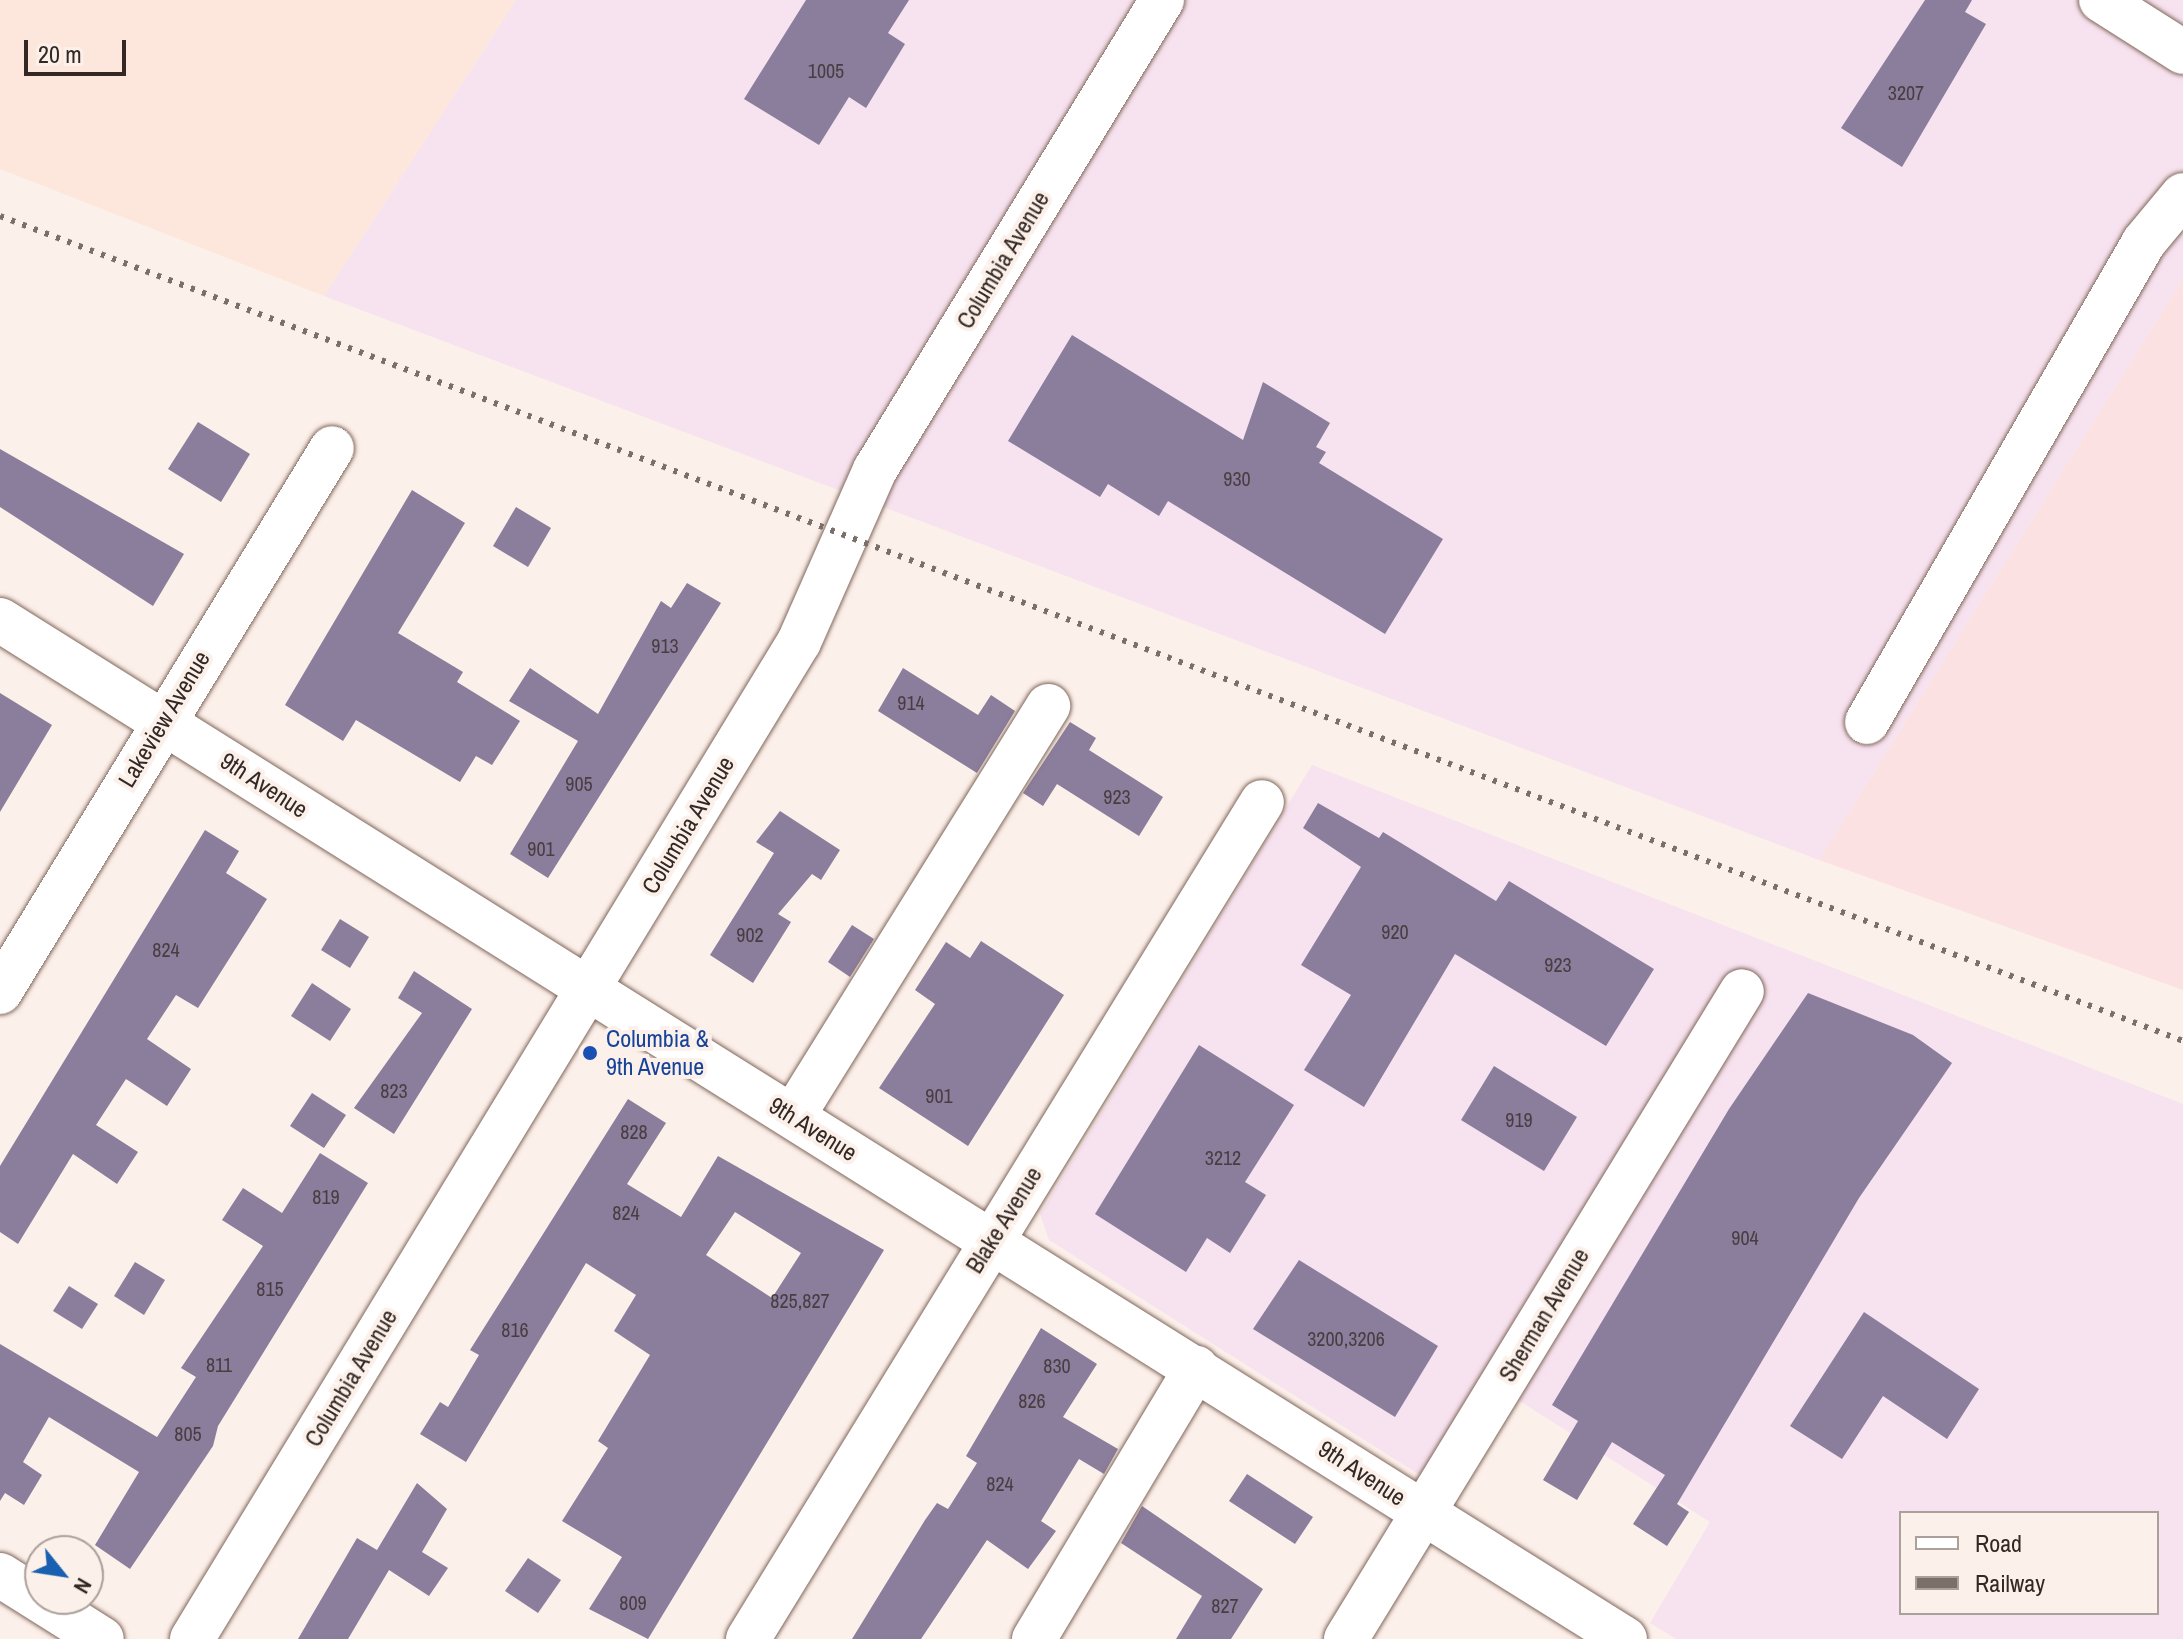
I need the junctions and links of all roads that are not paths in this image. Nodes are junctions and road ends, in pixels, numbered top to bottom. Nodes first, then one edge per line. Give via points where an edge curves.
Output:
1 (1162, 0) edge
2 (2101, 0) edge
3 (2183, 52) edge
4 (2183, 195) edge
5 (332, 448) dead end
6 (0, 620) edge
7 (1048, 706) dead end
8 (162, 720) junction
9 (1867, 722) dead end
10 (1262, 802) dead end
11 (587, 991) junction
12 (1742, 991) dead end
13 (0, 992) edge
14 (793, 1116) junction
15 (992, 1240) junction
16 (1196, 1368) junction
17 (1423, 1513) junction
18 (0, 1575) edge
19 (102, 1639) edge
20 (192, 1639) edge
21 (748, 1639) edge
22 (1034, 1639) edge
23 (1346, 1639) edge
24 (1625, 1639) edge

1 - 11 street, Columbia Avenue via 875,470 799,642
2 - 3 street
4 - 9 street via 2144,242
5 - 8 street, Lakeview Avenue
6 - 8 street, 9th Avenue
7 - 14 street
8 - 11 street, 9th Avenue
8 - 13 street, Lakeview Avenue
10 - 15 street, Blake Avenue
11 - 14 street, 9th Avenue
11 - 20 street, Columbia Avenue
12 - 17 street, Sherman Avenue
14 - 15 street, 9th Avenue
15 - 16 street, 9th Avenue
15 - 21 street, Blake Avenue
16 - 17 street, 9th Avenue
16 - 22 street
17 - 23 street, Sherman Avenue
17 - 24 street, 9th Avenue
18 - 19 street

